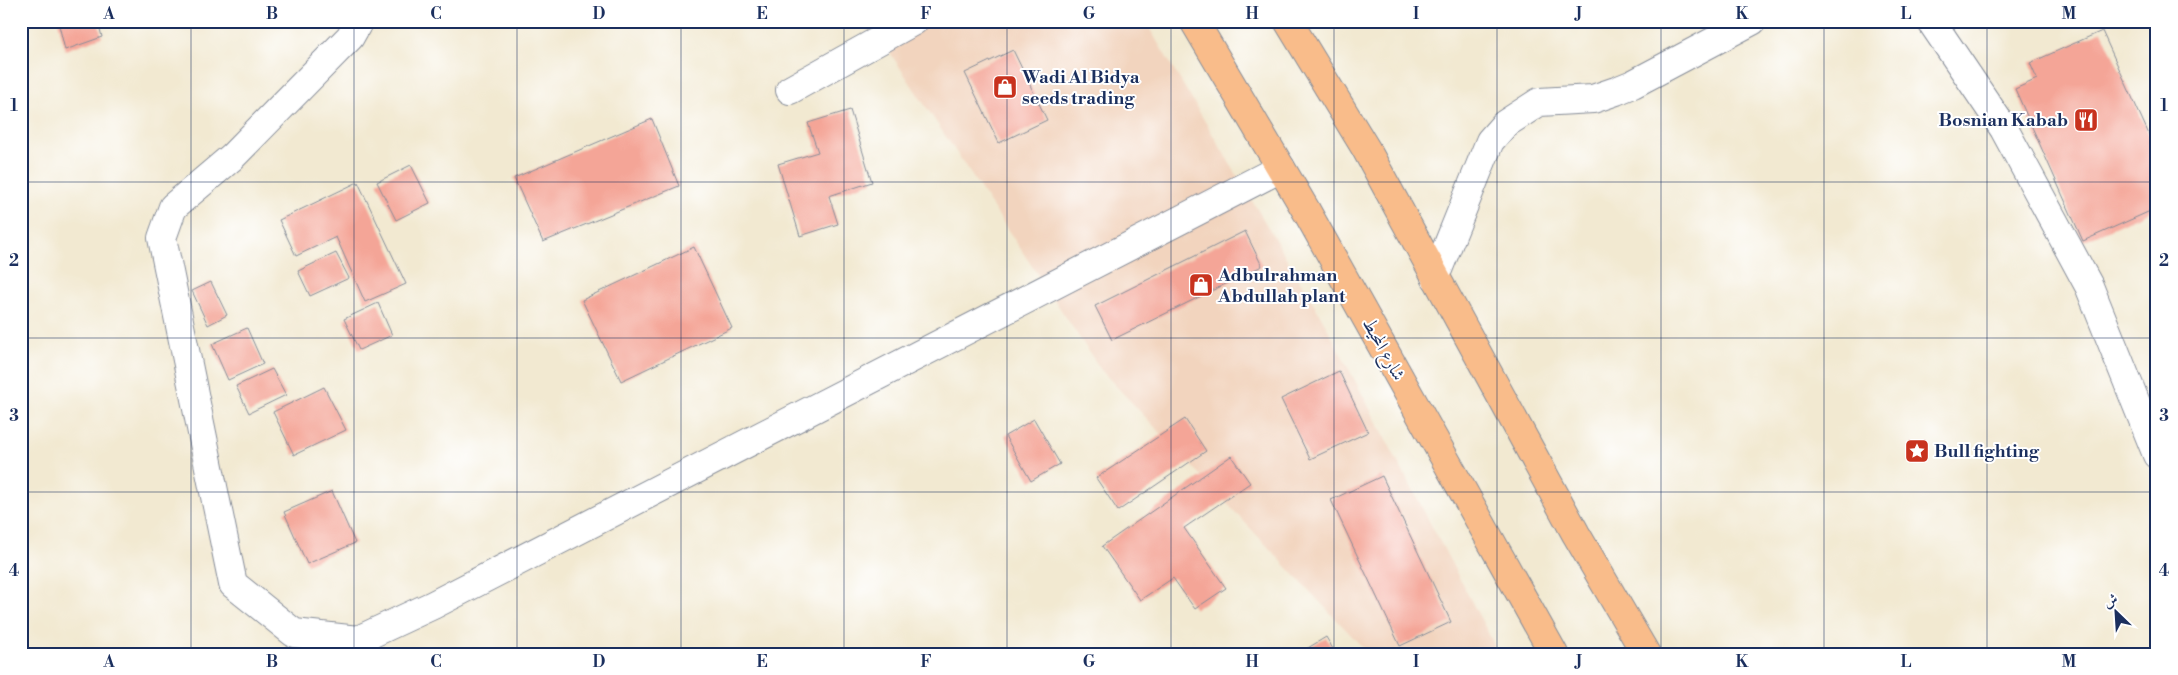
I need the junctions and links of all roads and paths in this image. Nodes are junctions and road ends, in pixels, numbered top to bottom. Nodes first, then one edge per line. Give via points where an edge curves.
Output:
1 (359, 21) edge
2 (914, 21) edge
3 (1194, 21) edge
4 (1288, 21) edge
5 (1752, 21) edge
6 (1930, 21) edge
7 (790, 90) dead end
8 (1281, 168) junction
9 (1435, 277) junction
10 (2157, 455) edge
11 (1554, 654) edge
12 (1646, 654) edge

1 - 8 lane via 350,37 239,150 173,207 162,238 233,584 294,633 358,640 442,600
2 - 7 lane
3 - 8 highway, شارع المحيط
4 - 9 highway via 1366,149
5 - 9 lane via 1633,84 1593,99 1539,102 1505,124 1490,141
6 - 10 lane via 2004,129 2089,286
8 - 11 highway, شارع المحيط
9 - 12 highway

